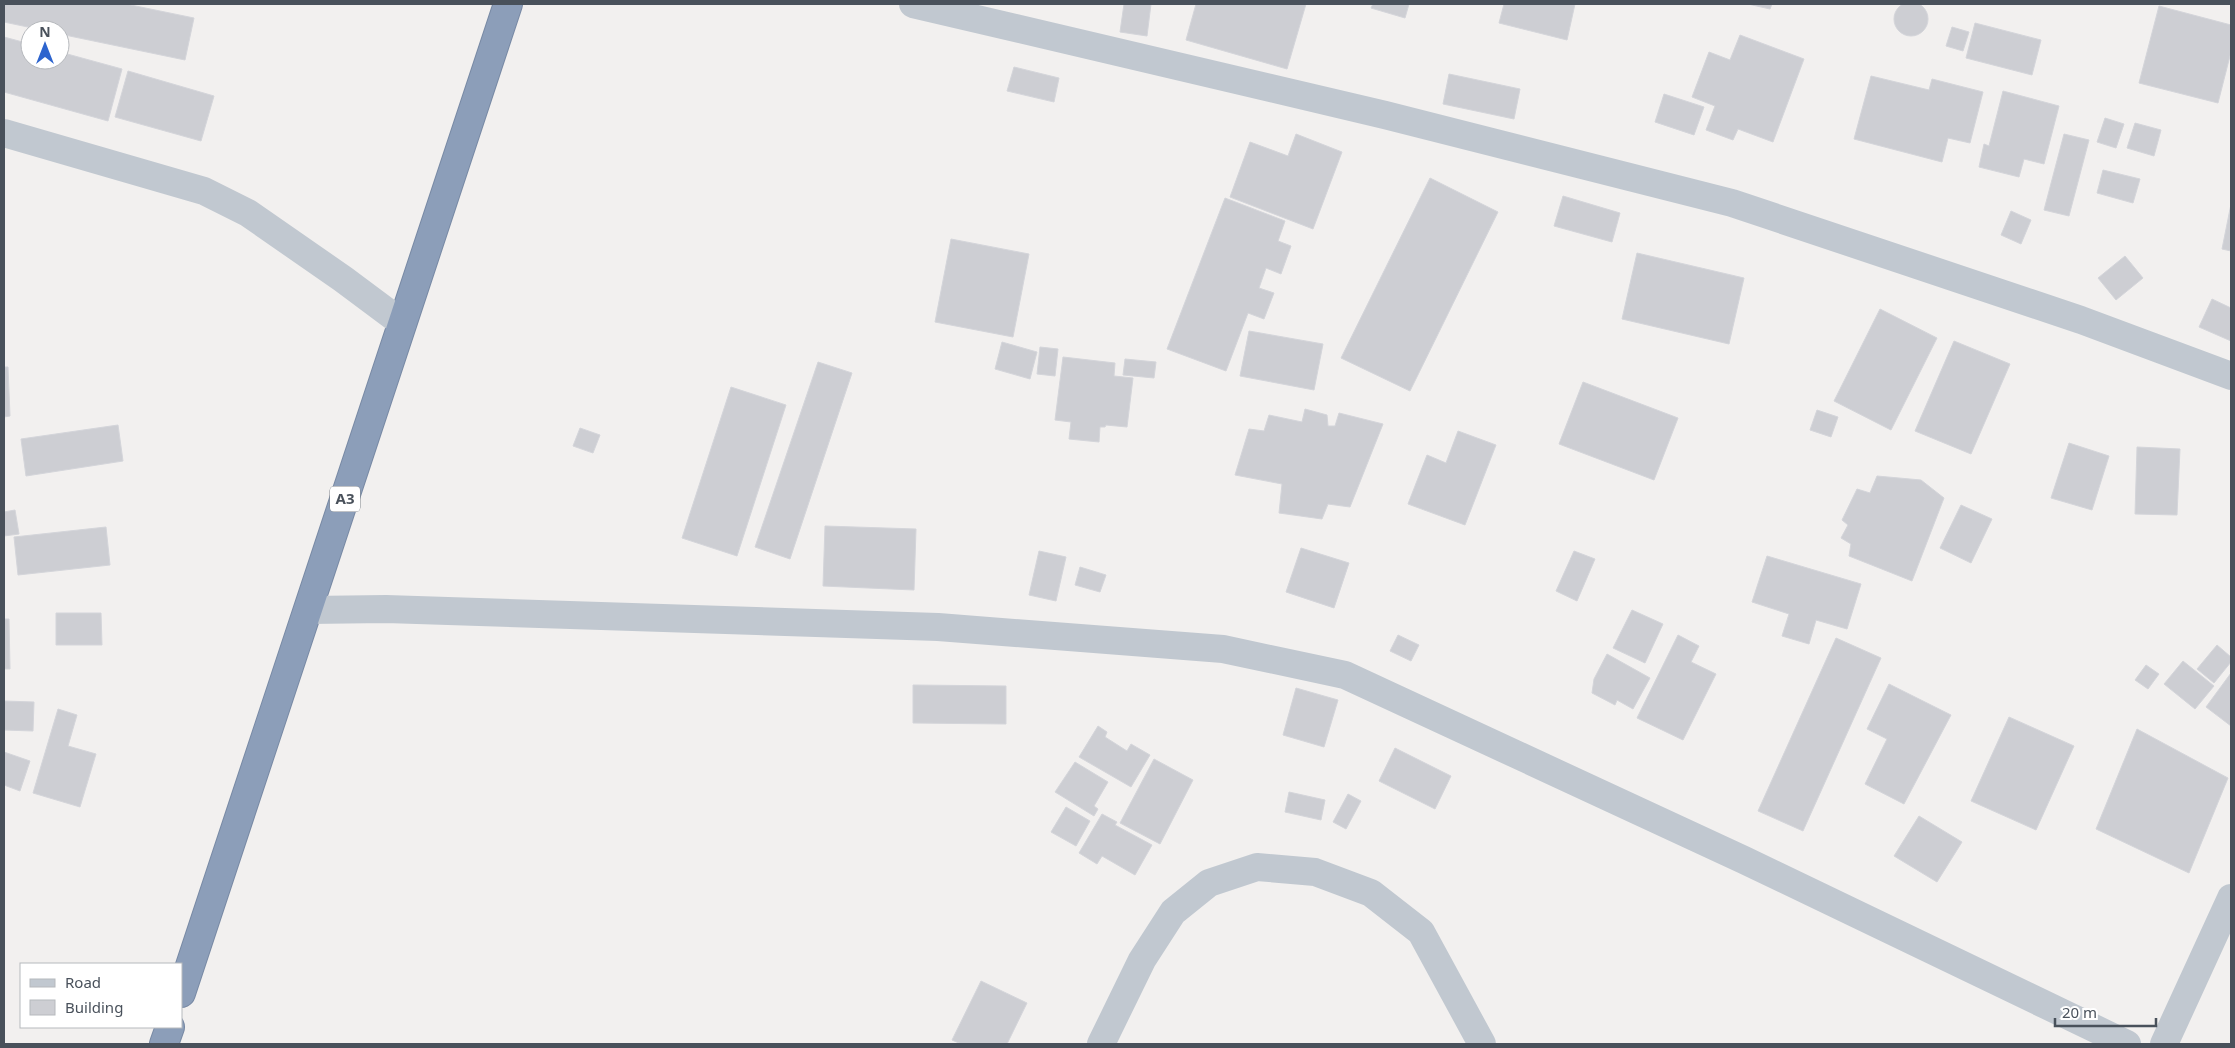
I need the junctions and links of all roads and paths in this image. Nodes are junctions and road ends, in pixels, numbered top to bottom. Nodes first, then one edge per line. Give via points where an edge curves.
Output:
1 (508, 4) edge
2 (913, 4) edge
3 (4, 133) edge
4 (402, 323) junction
5 (2231, 376) edge
6 (309, 610) junction
7 (2231, 898) edge
8 (182, 990) edge
9 (170, 1028) edge
10 (164, 1044) edge
11 (1101, 1044) edge
12 (1482, 1044) edge
13 (2127, 1044) edge
14 (2164, 1044) edge

1 - 4 highway, A3
2 - 5 street via 1385,115 1732,204 2081,320
3 - 4 street via 204,191 248,214
4 - 6 highway, A3
6 - 8 highway, A3
6 - 13 street via 386,609 938,628 1223,649 1345,675 1744,860
7 - 14 street
9 - 10 highway
11 - 12 street via 1142,960 1173,912 1209,883 1257,867 1315,872 1371,893 1422,932

